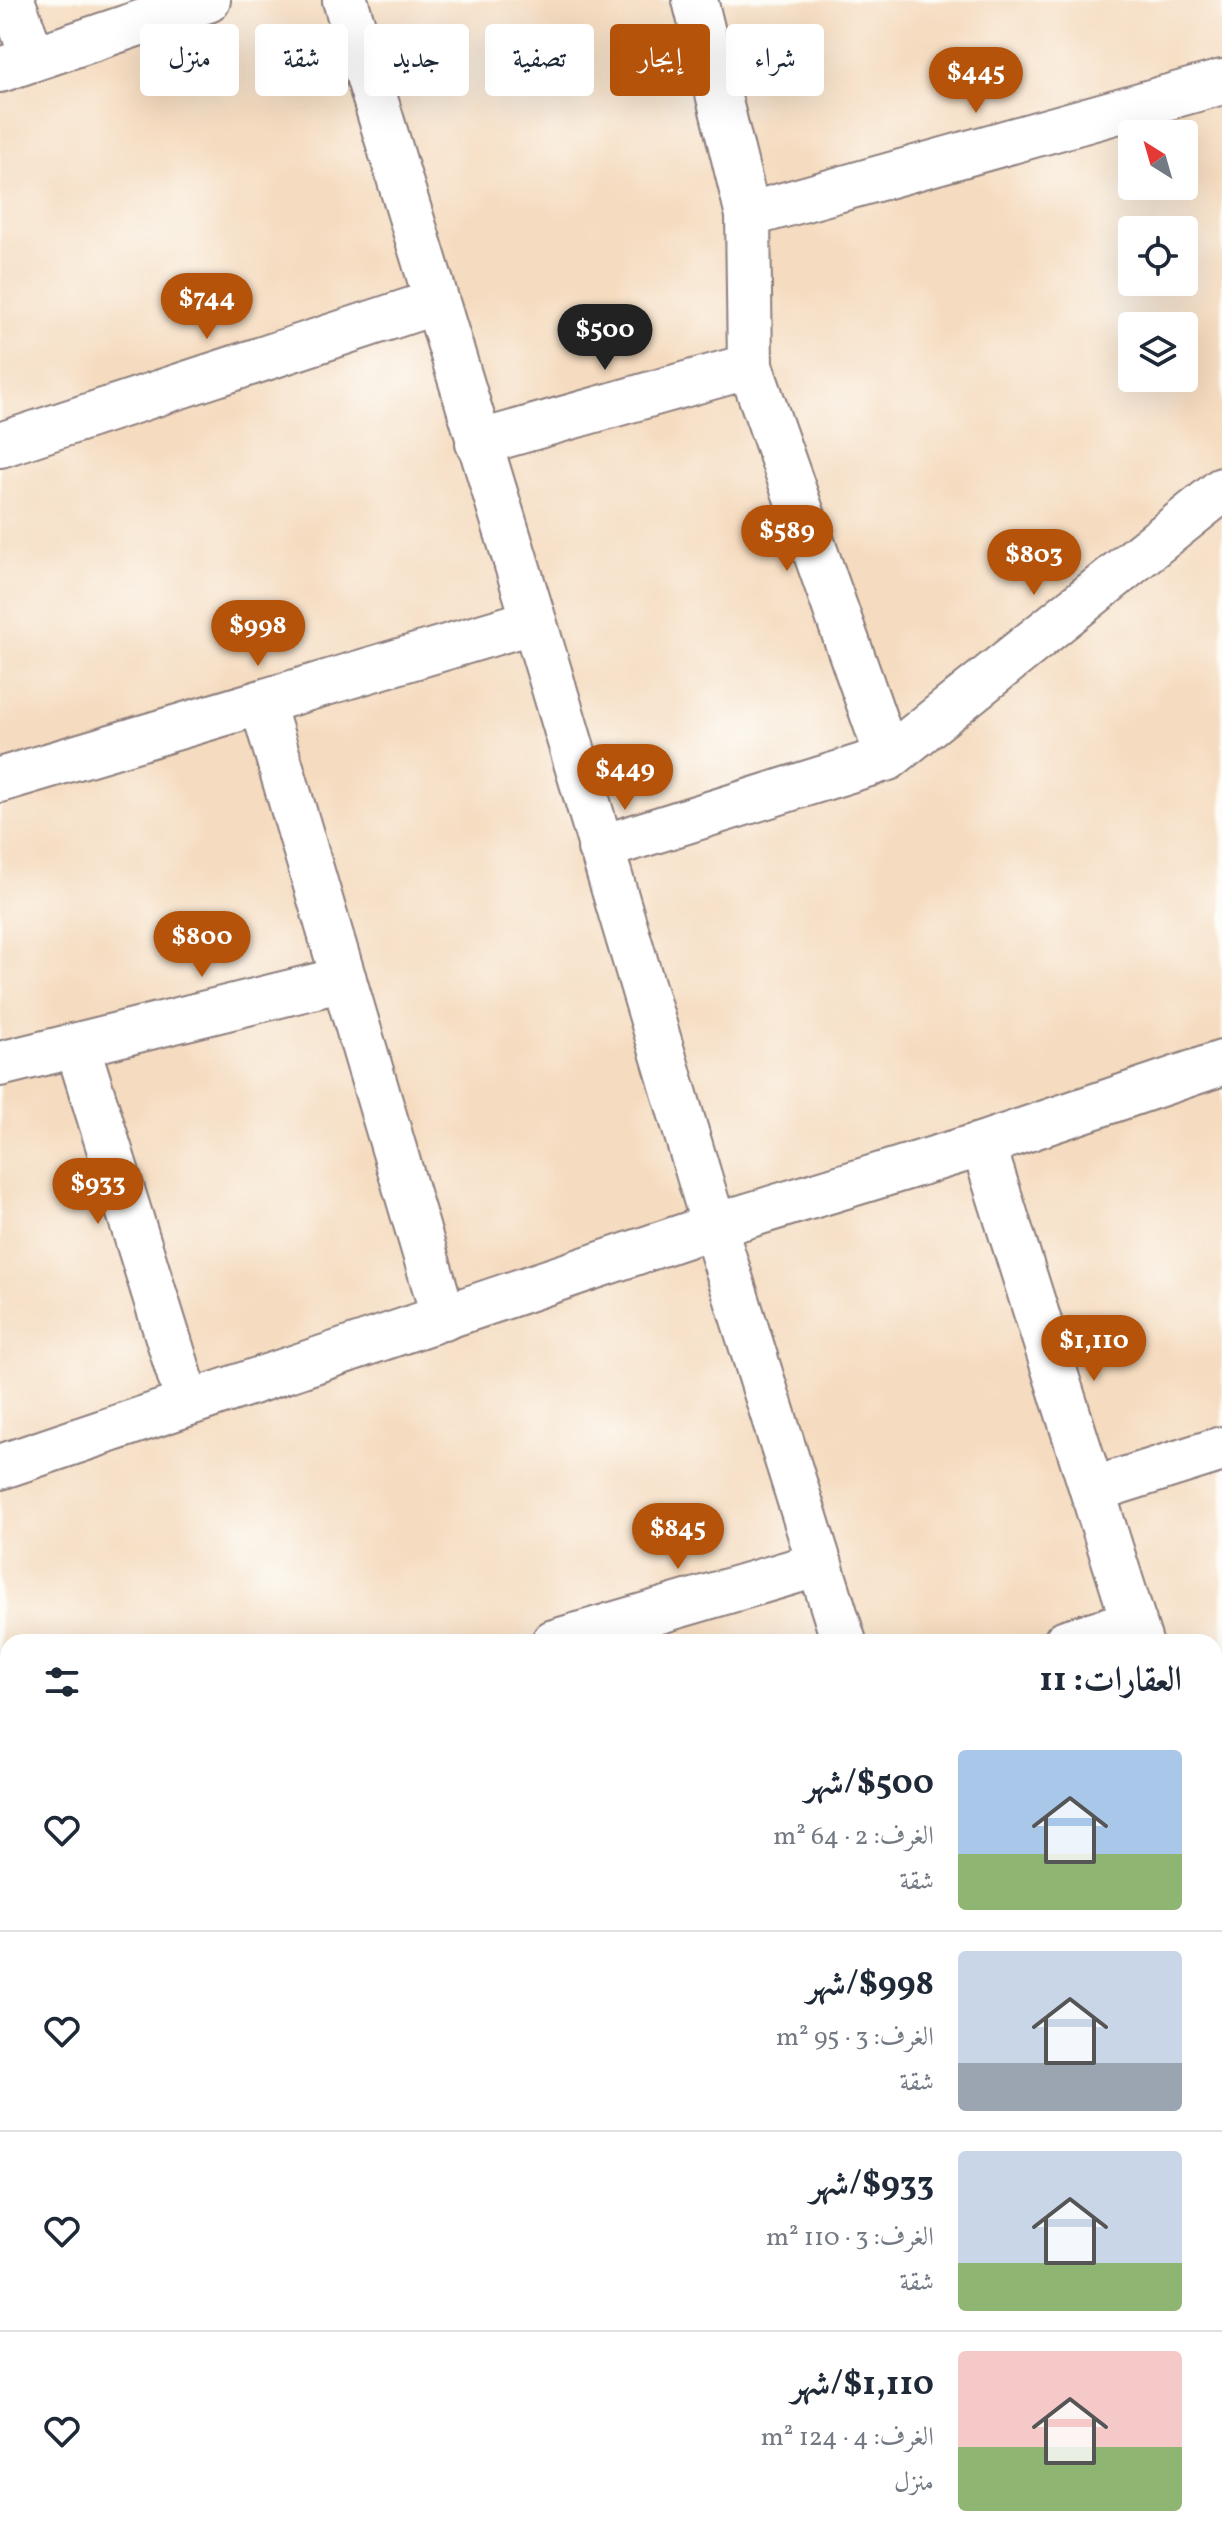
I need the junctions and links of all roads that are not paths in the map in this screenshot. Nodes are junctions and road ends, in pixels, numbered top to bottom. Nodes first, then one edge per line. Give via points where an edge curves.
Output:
1 (12, 0) edge
2 (208, 0) edge
3 (345, 0) edge
4 (695, 0) edge
5 (16, 64) edge
6 (1222, 82) edge
7 (748, 215) junction
8 (436, 302) junction
9 (750, 366) junction
10 (478, 443) junction
11 (0, 445) edge
12 (1222, 490) edge
13 (534, 621) junction
14 (262, 703) junction
15 (888, 758) junction
16 (0, 780) edge
17 (600, 848) junction
18 (344, 979) junction
19 (77, 1045) junction
20 (1222, 1063) edge
21 (0, 1064) edge
22 (983, 1144) junction
23 (714, 1226) junction
24 (444, 1318) junction
25 (188, 1402) junction
26 (1222, 1449) edge
27 (0, 1467) edge
28 (1092, 1490) junction
29 (820, 1564) junction
30 (1137, 1632) edge
31 (581, 1634) edge
32 (842, 1634) edge

1 - 5 street
2 - 5 street
3 - 8 street
4 - 7 street
6 - 7 street
7 - 9 street
8 - 10 street
8 - 11 street
9 - 10 street
9 - 15 street
10 - 13 street
12 - 15 street
13 - 14 street
13 - 17 street
14 - 16 street
14 - 18 street
15 - 17 street
17 - 23 street
18 - 19 street
18 - 24 street
19 - 21 street
19 - 25 street
20 - 22 street
22 - 23 street
22 - 28 street
23 - 24 street
23 - 29 street
24 - 25 street
25 - 27 street
26 - 28 street
28 - 30 street
29 - 31 street
29 - 32 street

